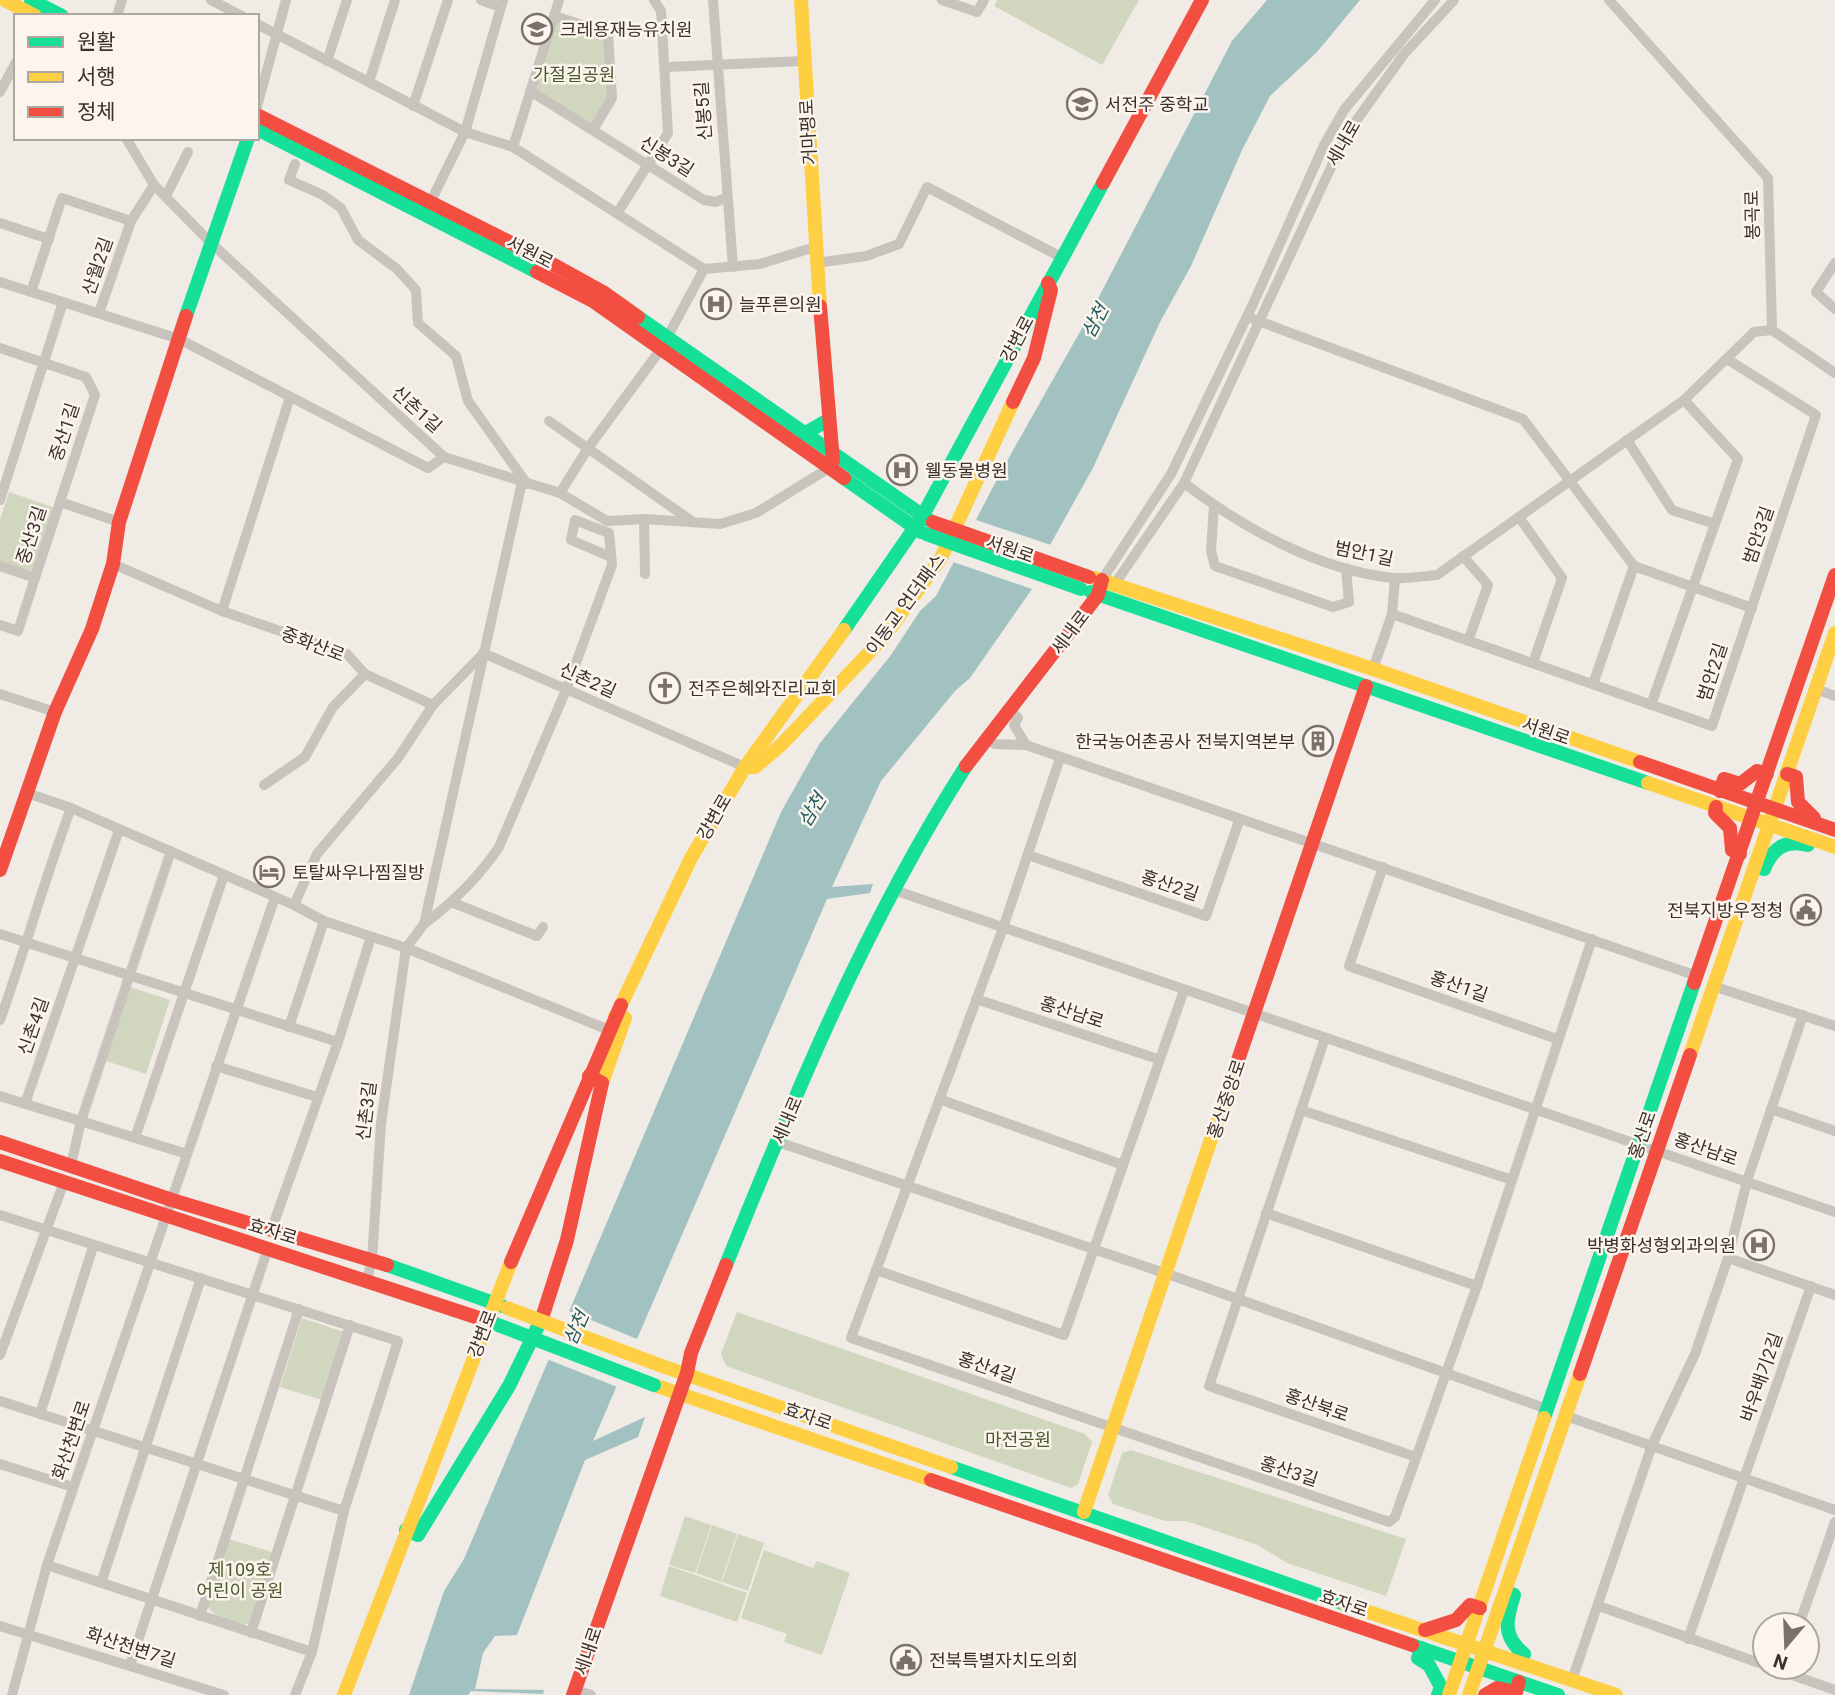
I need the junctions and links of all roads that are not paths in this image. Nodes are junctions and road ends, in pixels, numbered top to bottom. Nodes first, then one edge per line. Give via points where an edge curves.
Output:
1 (5, 0) edge
2 (31, 0) edge
3 (211, 0) edge
4 (286, 0) edge
5 (347, 0) edge
6 (395, 0) edge
7 (448, 0) edge
8 (481, 0) edge
9 (559, 0) edge
10 (654, 0) edge
11 (713, 0) edge
12 (801, 0) edge
13 (942, 0) edge
14 (984, 0) edge
15 (1202, 0) edge
16 (1435, 0) edge
17 (1454, 0) edge
18 (1609, 0) edge
19 (501, 3) edge
20 (227, 4) edge
21 (31, 14) edge
22 (58, 14) edge
23 (554, 16) junction
24 (259, 25) edge
25 (275, 34) junction
26 (327, 61) junction
27 (804, 61) junction
28 (717, 65) junction
29 (14, 66) edge
30 (666, 67) junction
31 (369, 82) junction
32 (5, 86) edge
33 (530, 91) junction
34 (259, 99) edge
35 (414, 106) junction
36 (259, 116) edge
37 (259, 130) edge
38 (593, 130) junction
39 (465, 132) junction
40 (127, 140) edge
41 (247, 140) edge
42 (513, 147) junction
43 (188, 152) dead end
44 (295, 164) dead end
45 (648, 165) junction
46 (154, 186) junction
47 (166, 196) junction
48 (727, 197) junction
49 (427, 208) junction
50 (618, 212) junction
51 (131, 221) junction
52 (0, 223) edge
53 (49, 239) junction
54 (210, 242) junction
55 (814, 247) junction
56 (1060, 257) junction
57 (816, 263) junction
58 (1835, 263) edge
59 (733, 267) junction
60 (704, 269) junction
61 (1048, 281) junction
62 (0, 282) edge
63 (31, 292) junction
64 (63, 302) junction
65 (1835, 309) edge
66 (99, 313) junction
67 (1247, 317) junction
68 (1258, 322) junction
69 (1772, 330) junction
70 (179, 339) junction
71 (664, 342) junction
72 (0, 348) edge
73 (1727, 359) junction
74 (44, 362) junction
75 (1835, 373) edge
76 (290, 397) junction
77 (1684, 400) junction
78 (828, 420) junction
79 (549, 421) dead end
80 (804, 434) junction
81 (1627, 440) junction
82 (588, 448) junction
83 (444, 457) junction
84 (832, 463) junction
85 (1570, 478) junction
86 (525, 483) junction
87 (1184, 483) junction
88 (561, 493) junction
89 (0, 500) edge
90 (60, 502) junction
91 (574, 502) junction
92 (1214, 506) junction
93 (1519, 517) junction
94 (644, 519) junction
95 (575, 520) junction
96 (119, 522) junction
97 (694, 522) junction
98 (1715, 524) junction
99 (924, 525) junction
100 (1463, 555) junction
101 (611, 557) junction
102 (113, 564) junction
103 (0, 566) edge
104 (1634, 566) junction
105 (1346, 568) junction
106 (645, 574) dead end
107 (1835, 575) edge
108 (35, 578) junction
109 (1395, 578) junction
110 (1097, 583) junction
111 (1693, 587) junction
112 (1098, 595) junction
113 (1752, 608) junction
114 (222, 611) junction
115 (1392, 614) junction
116 (0, 625) edge
117 (1835, 633) edge
118 (1468, 640) junction
119 (484, 653) junction
120 (1533, 663) junction
121 (1373, 669) junction
122 (365, 674) junction
123 (1593, 684) junction
124 (1366, 686) junction
125 (566, 690) junction
126 (1816, 690) junction
127 (0, 694) edge
128 (1835, 696) edge
129 (433, 705) junction
130 (1651, 705) junction
131 (1010, 710) junction
132 (54, 712) junction
133 (986, 739) junction
134 (1026, 745) junction
135 (1060, 758) junction
136 (745, 767) junction
137 (1767, 774) junction
138 (1787, 774) junction
139 (264, 785) dead end
140 (1720, 791) junction
141 (27, 793) junction
142 (1756, 803) junction
143 (1717, 806) junction
144 (71, 807) junction
145 (1774, 809) junction
146 (1752, 818) junction
147 (1239, 821) junction
148 (1813, 823) junction
149 (1769, 824) junction
150 (119, 830) junction
151 (1835, 830) edge
152 (1819, 841) junction
153 (1311, 844) junction
154 (1835, 847) edge
155 (171, 851) junction
156 (1740, 854) junction
157 (1028, 855) junction
158 (1383, 867) junction
159 (1755, 867) junction
160 (0, 870) edge
161 (224, 875) junction
162 (894, 890) junction
163 (275, 897) junction
164 (451, 902) junction
165 (294, 905) junction
166 (324, 921) junction
167 (424, 924) junction
168 (542, 927) dead end
169 (1003, 928) junction
170 (0, 934) edge
171 (371, 937) junction
172 (1592, 939) junction
173 (27, 943) junction
174 (406, 948) junction
175 (75, 959) junction
176 (1697, 976) junction
177 (131, 977) junction
178 (1713, 986) junction
179 (1184, 990) junction
180 (184, 995) junction
181 (976, 999) junction
182 (237, 1012) junction
183 (1254, 1015) junction
184 (1803, 1015) junction
185 (615, 1016) junction
186 (0, 1020) edge
187 (1835, 1026) edge
188 (289, 1027) junction
189 (609, 1030) junction
190 (1325, 1038) junction
191 (1557, 1039) junction
192 (338, 1042) junction
193 (1158, 1059) junction
194 (216, 1066) junction
195 (596, 1080) junction
196 (0, 1096) edge
197 (317, 1097) junction
198 (939, 1099) junction
199 (25, 1104) junction
200 (1534, 1109) junction
201 (1301, 1110) junction
202 (1771, 1110) junction
203 (81, 1121) junction
204 (1835, 1131) edge
205 (135, 1138) junction
206 (0, 1142) edge
207 (778, 1142) junction
208 (1639, 1145) junction
209 (1657, 1150) junction
210 (187, 1154) junction
211 (0, 1161) edge
212 (71, 1165) junction
213 (1123, 1165) junction
214 (1512, 1180) junction
215 (1746, 1181) junction
216 (64, 1182) junction
217 (907, 1186) junction
218 (173, 1200) junction
219 (1835, 1212) edge
220 (1266, 1213) junction
221 (0, 1215) edge
222 (167, 1218) junction
223 (271, 1231) junction
224 (47, 1232) junction
225 (93, 1247) junction
226 (268, 1248) junction
227 (1093, 1250) junction
228 (1728, 1258) junction
229 (372, 1260) junction
230 (150, 1264) junction
231 (876, 1270) junction
232 (1164, 1273) junction
233 (201, 1278) junction
234 (366, 1279) junction
235 (1477, 1286) junction
236 (1811, 1286) junction
237 (253, 1294) junction
238 (1835, 1294) edge
239 (1237, 1298) junction
240 (500, 1306) junction
241 (299, 1309) junction
242 (492, 1323) junction
243 (350, 1325) junction
244 (0, 1355) edge
245 (1446, 1372) junction
246 (687, 1373) junction
247 (680, 1393) junction
248 (0, 1401) edge
249 (1547, 1409) junction
250 (40, 1414) junction
251 (1566, 1416) junction
252 (1111, 1429) junction
253 (94, 1431) junction
254 (1652, 1446) junction
255 (145, 1447) junction
256 (1416, 1457) junction
257 (0, 1464) edge
258 (197, 1464) junction
259 (1744, 1478) junction
260 (245, 1479) junction
261 (73, 1487) junction
262 (295, 1496) junction
263 (1835, 1510) edge
264 (344, 1511) junction
265 (1084, 1512) junction
266 (1835, 1522) edge
267 (406, 1530) junction
268 (47, 1565) junction
269 (101, 1583) junction
270 (1504, 1592) junction
271 (152, 1600) junction
272 (1599, 1606) junction
273 (1480, 1608) junction
274 (1804, 1611) edge
275 (200, 1616) junction
276 (0, 1626) edge
277 (1423, 1630) junction
278 (251, 1633) junction
279 (28, 1635) junction
280 (1688, 1639) junction
281 (1466, 1645) junction
282 (1421, 1648) junction
283 (1484, 1651) junction
284 (312, 1652) junction
285 (1751, 1660) edge
286 (1460, 1661) junction
287 (1521, 1663) junction
288 (130, 1665) junction
289 (1478, 1667) junction
290 (1572, 1680) junction
291 (1814, 1681) edge
292 (1519, 1682) junction
293 (1835, 1689) edge
294 (574, 1692) edge
295 (12, 1695) edge
296 (224, 1695) edge
297 (295, 1695) edge
298 (344, 1695) edge
299 (591, 1695) edge
300 (1438, 1695) edge
301 (1449, 1695) edge
302 (1469, 1695) edge
303 (1485, 1695) edge
304 (1558, 1695) edge
305 (1615, 1695) edge

1 - 21 street
2 - 22 street
3 - 20 street
4 - 25 street
5 - 26 street
6 - 31 street
7 - 35 street
8 - 19 street
9 - 23 street
10 - 30 street, 신봉5길 via 661,11
11 - 28 street, 신봉5길
12 - 27 street, 거마평로
13 - 14 street via 977,12
15 - 56 street, 강변로
16 - 67 street, 세내로 via 1344,110
17 - 68 street, 세내로 via 1404,54 1346,135
18 - 69 street, 봉곡로 via 1769,178
19 - 39 street
23 - 33 street
23 - 38 street via 608,33 612,98
24 - 25 street
25 - 26 street
25 - 34 street
26 - 31 street
27 - 28 street, 신봉5길
27 - 55 street, 거마평로
28 - 30 street, 신봉5길
28 - 48 street, 신봉5길
29 - 32 street
30 - 45 street, 신봉5길 via 668,133
31 - 35 street
33 - 38 street, 신봉3길
33 - 42 street
35 - 39 street
36 - 49 street, 서원로
37 - 49 street, 서원로
38 - 45 street, 신봉3길
39 - 42 street
39 - 49 street
40 - 46 street, 신촌1길
41 - 54 street
42 - 50 street
43 - 47 street
44 - 86 street via 289,180 341,208 358,240 416,290 418,323 456,356 468,401
45 - 48 street, 신봉3길 via 704,200 716,202
45 - 50 street, 신봉5길
46 - 47 street, 신촌1길
46 - 51 street
47 - 54 street, 신촌1길
48 - 59 street
49 - 71 street, 서원로
50 - 60 street
51 - 53 street, 산월2길 via 62,198
51 - 66 street, 산월2길
52 - 53 street
53 - 63 street, 산월2길
54 - 70 street
54 - 83 street, 신촌1길
55 - 57 street, 거마평로
55 - 59 street via 760,264
56 - 57 street via 927,187 899,244 866,256
56 - 61 street, 강변로
57 - 78 street, 거마평로
58 - 65 street via 1816,292
59 - 60 street
60 - 71 street
61 - 99 street, 강변로
61 - 136 street, 이동교 언더패스 via 1051,290 1034,358 941,558 857,668 780,746 755,767
62 - 63 street, 산월2길
63 - 64 street, 산월2길
64 - 66 street, 산월2길
64 - 74 street
66 - 70 street, 산월2길
67 - 68 street
67 - 110 street, 세내로 via 1171,474
68 - 85 street via 1523,419
68 - 87 street, 세내로
69 - 73 street, 범안1길 via 1754,332
69 - 75 street
70 - 76 street
70 - 96 street
71 - 80 street, 서원로
71 - 82 street
71 - 84 street, 서원로
72 - 74 street, 중산1길
73 - 77 street, 범안1길
73 - 113 street, 범안3길 via 1816,415
74 - 89 street
74 - 90 street, 중산1길 via 86,377 95,395
76 - 83 street via 428,468
76 - 114 street
77 - 81 street, 범안1길
77 - 98 street via 1738,459
78 - 80 street
78 - 84 street, 거마평로
79 - 82 street
80 - 84 street, 서원로
81 - 85 street, 범안1길
81 - 98 street via 1672,510
82 - 88 street
82 - 97 street
83 - 86 street, 신촌1길
84 - 97 street, 신촌1길 via 756,513 720,524
84 - 99 street, 서원로
85 - 93 street, 범안1길
85 - 104 street
86 - 88 street, 신촌1길
86 - 119 street, 신촌3길
87 - 92 street, 범안1길
87 - 110 street, 세내로
88 - 91 street, 신촌1길
90 - 96 street
90 - 108 street, 중산3길
91 - 94 street, 신촌1길 via 607,521
91 - 95 street
92 - 105 street, 범안1길 via 1318,561
92 - 105 street via 1214,566 1333,607 1349,602
93 - 100 street, 범안1길
93 - 120 street via 1562,578
94 - 97 street, 신촌1길
94 - 106 street
95 - 101 street via 609,533
95 - 101 street via 571,540
96 - 102 street
98 - 111 street
99 - 110 street, 서원로, bridge
99 - 136 street, 강변로
100 - 109 street, 범안1길 via 1437,575
100 - 118 street via 1488,585
101 - 125 street, 신촌3길 via 612,565
102 - 114 street, 중화산로
102 - 132 street via 92,629
103 - 108 street, 중산3길
104 - 111 street
104 - 123 street
105 - 109 street, 범안1길
107 - 137 street, 홍산로
108 - 116 street, 중산3길 via 18,631
109 - 115 street
110 - 112 street, 서원로
110 - 121 street, 서원로
111 - 113 street
111 - 130 street
112 - 124 street, 서원로
112 - 131 street, 세내로
113 - 130 street, 범안2길 via 1712,726
114 - 122 street, 중화산로 via 347,654
115 - 118 street, 범안2길
115 - 121 street
117 - 126 street, 홍산로
118 - 120 street, 범안2길
119 - 125 street, 신촌2길
119 - 129 street
119 - 167 street, 신촌3길
120 - 123 street, 범안2길
121 - 140 street, 서원로
122 - 129 street
122 - 139 street, 중화산로 via 333,707 304,757
123 - 130 street, 범안2길
124 - 143 street, 서원로
124 - 153 street, 홍산중앙로
125 - 136 street, 신촌2길
125 - 164 street, 신촌3길 via 499,847
126 - 128 street
126 - 138 street, 홍산로
127 - 132 street
129 - 165 street via 398,758 317,854
131 - 133 street, 세내로
131 - 134 street via 1018,718 1014,725
132 - 141 street
133 - 134 street via 995,744
133 - 162 street, 세내로 via 955,782
134 - 135 street
135 - 147 street
135 - 157 street
136 - 185 street, 강변로 via 691,858
137 - 140 street via 1757,771 1740,784 1724,779
137 - 142 street, 홍산로
138 - 145 street, 홍산로
138 - 148 street via 1796,777 1794,794 1800,808 1815,817
140 - 142 street, 서원로
141 - 144 street
141 - 160 street
142 - 145 street, 서원로
142 - 146 street, 홍산로
143 - 146 street, 서원로
143 - 156 street via 1715,813 1733,831 1732,850
144 - 150 street
144 - 173 street, 신촌4길
145 - 148 street, 서원로
145 - 149 street, 홍산로
146 - 149 street, 서원로
146 - 156 street, 홍산로
147 - 153 street
147 - 157 street, 홍산2길 via 1206,916
148 - 151 street, 서원로
149 - 152 street, 서원로
149 - 159 street, 홍산로
150 - 155 street
150 - 175 street, 신촌4길
152 - 154 street, 서원로
152 - 159 street via 1817,848 1801,842 1784,843 1774,848 1764,869
153 - 158 street
153 - 183 street, 홍산중앙로
155 - 161 street
155 - 177 street
156 - 176 street, 홍산로
157 - 169 street
158 - 172 street
158 - 191 street, 홍산1길 via 1349,966
159 - 178 street, 홍산로
161 - 163 street
161 - 180 street
162 - 169 street, 홍산남로
162 - 207 street, 세내로
163 - 165 street
163 - 182 street
164 - 167 street, 신촌3길
164 - 168 street via 537,936
165 - 166 street
166 - 171 street
166 - 188 street
167 - 174 street, 신촌3길
169 - 179 street, 홍산남로
169 - 181 street
170 - 173 street
171 - 174 street
171 - 192 street
172 - 176 street
172 - 191 street
173 - 175 street
173 - 186 street, 신촌4길
174 - 189 street
174 - 229 street, 신촌3길 via 381,1124
175 - 177 street
175 - 199 street, 신촌4길
176 - 208 street, 홍산로
177 - 180 street
177 - 203 street
178 - 184 street
178 - 209 street, 홍산로
179 - 183 street, 홍산남로
179 - 193 street
180 - 182 street
180 - 205 street
181 - 193 street, 홍산남로
181 - 198 street
182 - 188 street
182 - 194 street
183 - 190 street, 홍산남로
183 - 232 street, 홍산중앙로
184 - 187 street
184 - 202 street, 홍산남로
185 - 189 street, 강변로
185 - 195 street via 625,1018
188 - 192 street
189 - 195 street, 강변로
190 - 200 street, 홍산남로
190 - 201 street
191 - 200 street
192 - 197 street
193 - 213 street
194 - 197 street
194 - 210 street
195 - 240 street, 강변로
195 - 267 street via 578,1197 551,1293 498,1403 418,1535
196 - 199 street
197 - 223 street
198 - 213 street
198 - 217 street
199 - 203 street
200 - 208 street, 홍산남로
200 - 214 street
201 - 214 street
201 - 220 street, 홍산북로
202 - 204 street
202 - 215 street, 홍산남로
203 - 205 street
203 - 212 street
205 - 210 street
206 - 212 street, 효자로
207 - 217 street
207 - 246 street, 세내로 via 691,1353
208 - 209 street, 홍산남로
208 - 249 street, 홍산로
209 - 215 street, 홍산남로
209 - 251 street, 홍산로
210 - 218 street
211 - 216 street, 효자로
212 - 218 street, 효자로
213 - 227 street
214 - 235 street
215 - 219 street, 홍산남로
215 - 228 street, 홍산남로
216 - 222 street, 효자로
216 - 224 street
217 - 227 street
217 - 231 street
218 - 222 street, 화산천변로
218 - 223 street, 효자로
220 - 235 street
220 - 239 street, 홍산북로
221 - 224 street
222 - 226 street, 효자로
222 - 230 street, 화산천변로
223 - 229 street, 효자로
224 - 225 street
224 - 244 street
225 - 230 street
225 - 250 street
226 - 234 street, 효자로
226 - 237 street
227 - 231 street via 1064,1335
227 - 232 street
228 - 236 street
228 - 254 street, 홍산남로 via 1695,1354
229 - 234 street, 신촌3길
229 - 240 street, 효자로
230 - 233 street
230 - 253 street, 화산천변로
231 - 252 street, 홍산4길 via 850,1338
232 - 239 street
232 - 252 street, 홍산중앙로
233 - 237 street
233 - 255 street
234 - 242 street, 효자로
235 - 245 street
236 - 238 street
236 - 259 street, 바우배기2길
237 - 241 street
237 - 258 street
239 - 245 street
239 - 256 street, 홍산북로 via 1209,1386
240 - 242 street, 강변로
240 - 246 street, 효자로, bridge
241 - 243 street
241 - 260 street
242 - 247 street, 효자로, bridge
242 - 267 street, 강변로
243 - 262 street
243 - 264 street via 398,1340
245 - 249 street
245 - 256 street
246 - 247 street, 세내로
246 - 265 street, 효자로
247 - 282 street, 효자로
247 - 294 street, 세내로
248 - 250 street
249 - 273 street, 홍산로
250 - 253 street
251 - 254 street
251 - 270 street, 홍산로
252 - 256 street, 홍산3길 via 1389,1522 1395,1517
252 - 265 street, 홍산중앙로
253 - 255 street
253 - 261 street, 화산천변로
254 - 259 street
254 - 272 street
255 - 258 street
255 - 269 street
257 - 261 street
258 - 260 street
258 - 271 street
259 - 263 street
259 - 280 street
260 - 262 street
260 - 275 street
261 - 268 street, 화산천변로
262 - 264 street
262 - 278 street
264 - 284 street
265 - 277 street, 효자로
266 - 274 street
267 - 298 street, 강변로
268 - 269 street
268 - 279 street, 화산천변로
269 - 271 street
270 - 283 street, 홍산로
270 - 287 street via 1514,1595 1505,1633 1511,1645 1524,1654
271 - 275 street
271 - 288 street
272 - 280 street
272 - 290 street
273 - 277 street via 1470,1605 1454,1622
273 - 281 street, 홍산로
275 - 278 street
276 - 279 street, 화산천변7길
277 - 281 street, 효자로
278 - 284 street
279 - 288 street, 화산천변7길
279 - 295 street, 화산천변로
280 - 285 street
281 - 283 street, 효자로
281 - 286 street, 홍산로
282 - 286 street, 효자로
282 - 300 street via 1418,1658 1429,1665 1441,1687
283 - 287 street, 효자로
283 - 289 street, 홍산로
284 - 297 street
286 - 289 street, 효자로
286 - 301 street, 홍산로
287 - 290 street, 효자로
288 - 296 street, 화산천변7길
289 - 292 street, 효자로
289 - 302 street, 홍산로
290 - 305 street, 효자로
291 - 293 street
292 - 303 street via 1516,1692 1497,1688
292 - 304 street, 효자로
294 - 299 street

